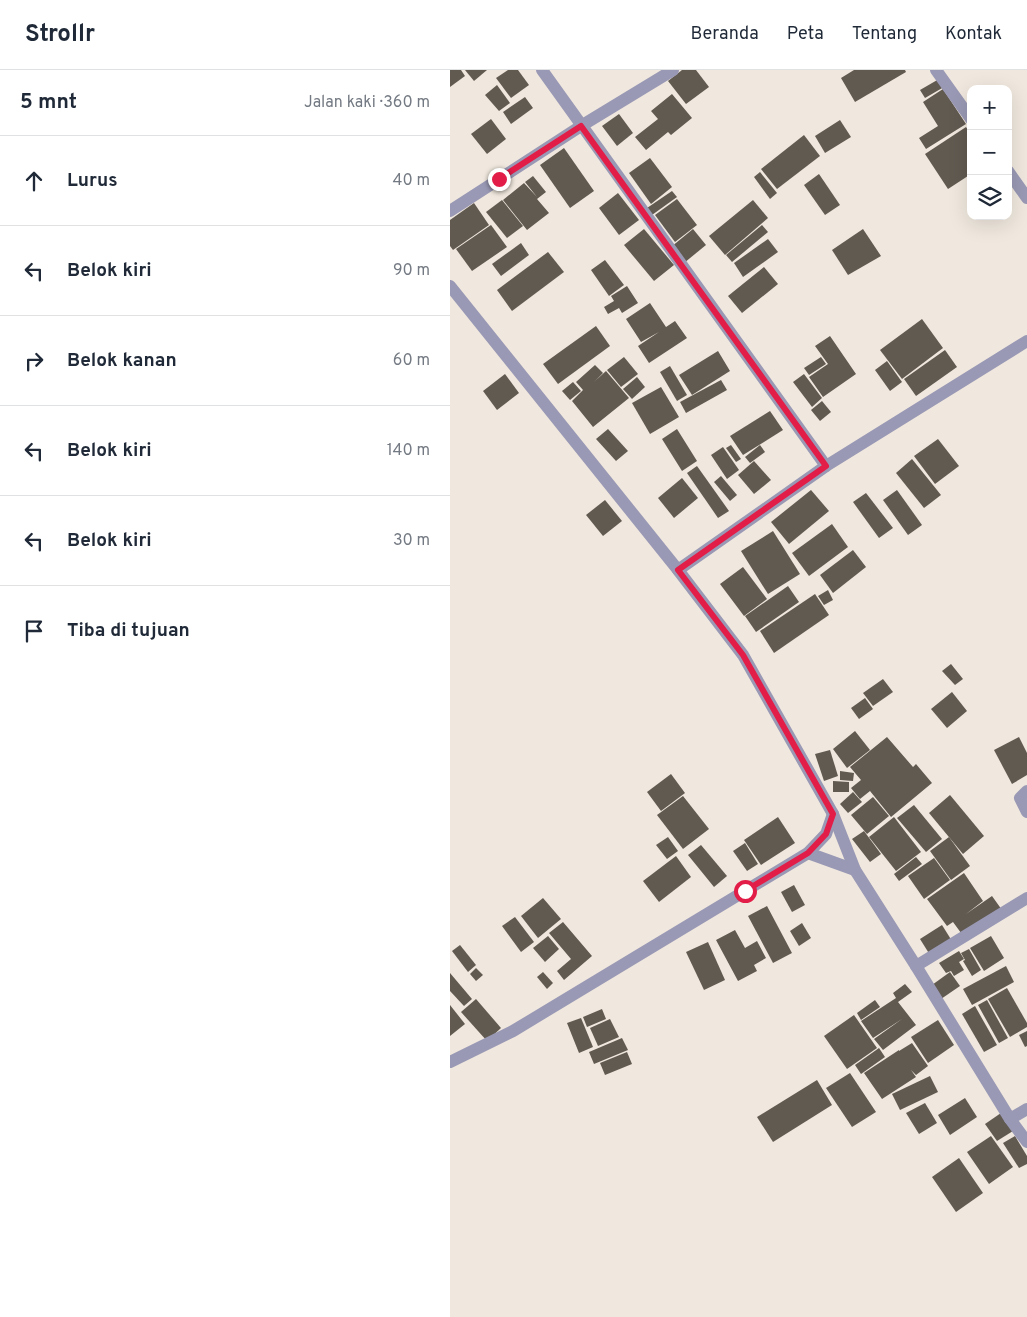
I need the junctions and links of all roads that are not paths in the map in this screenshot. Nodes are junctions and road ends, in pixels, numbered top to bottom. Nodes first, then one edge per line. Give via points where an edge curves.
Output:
1 (542, 70) edge
2 (673, 70) edge
3 (936, 70) edge
4 (967, 113) edge
5 (581, 126) junction
6 (1011, 175) edge
7 (1027, 198) edge
8 (450, 211) edge
9 (450, 286) edge
10 (1027, 341) edge
11 (826, 466) junction
12 (678, 570) junction
13 (1027, 791) edge
14 (1027, 812) edge
15 (833, 814) junction
16 (808, 853) junction
17 (855, 870) junction
18 (1027, 898) edge
19 (916, 966) junction
20 (450, 1062) edge
21 (1027, 1110) edge
22 (1010, 1119) junction
23 (1027, 1142) edge

1 - 5 street
2 - 5 street
3 - 4 street
5 - 8 street
5 - 11 street
6 - 7 street
9 - 12 street
10 - 11 street
11 - 12 street
12 - 15 street via 743,655
13 - 14 street via 1020,798
15 - 16 street via 826,834
15 - 17 street
16 - 17 street
16 - 20 street via 513,1030
17 - 19 street
18 - 19 street
19 - 22 street
21 - 22 street
22 - 23 street

